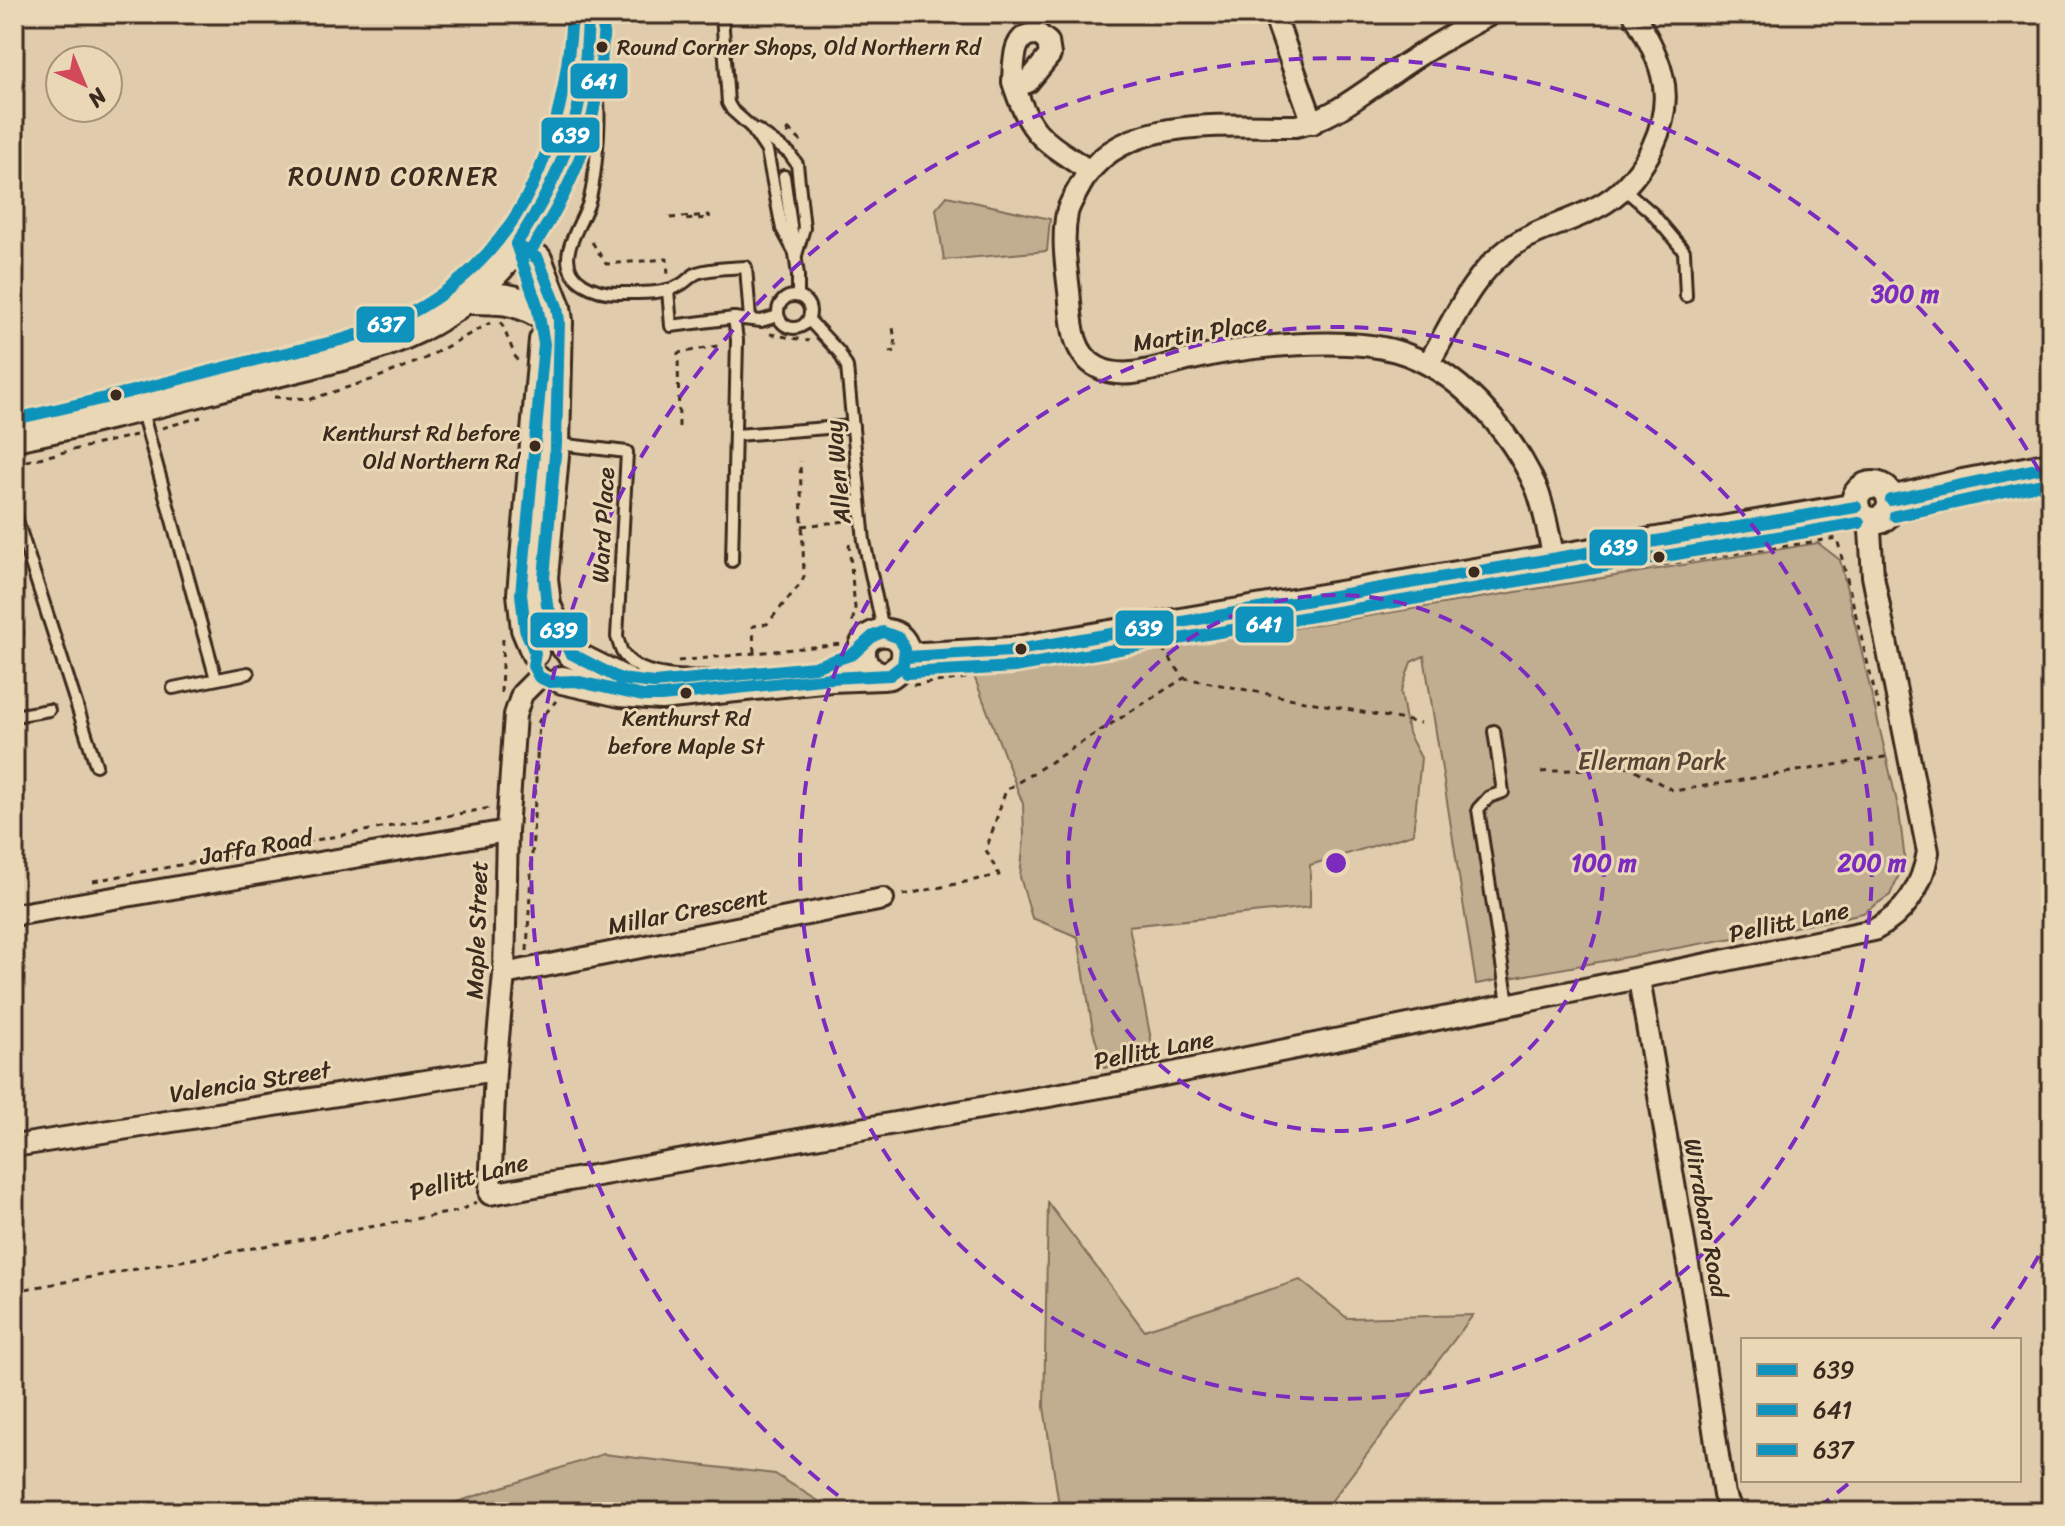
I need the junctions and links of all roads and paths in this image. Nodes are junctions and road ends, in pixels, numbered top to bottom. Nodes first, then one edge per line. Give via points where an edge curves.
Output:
1 (588, 14) edge
2 (722, 14) edge
3 (1274, 14) edge
4 (1491, 14) edge
5 (1634, 14) edge
6 (584, 80) junction
7 (1015, 87) dead end
8 (1313, 123) junction
9 (751, 127) junction
10 (789, 134) dead end
11 (802, 142) dead end
12 (1088, 170) junction
13 (784, 176) dead end
14 (1623, 188) junction
15 (670, 218) dead end
16 (682, 220) dead end
17 (592, 242) dead end
18 (516, 244) junction
19 (796, 255) junction
20 (668, 290) junction
21 (798, 296) junction
22 (1686, 296) dead end
23 (466, 298) junction
24 (541, 313) junction
25 (778, 316) junction
26 (734, 318) junction
27 (750, 319) junction
28 (809, 320) junction
29 (893, 327) dead end
30 (737, 340) junction
31 (812, 342) dead end
32 (889, 352) dead end
33 (1428, 364) junction
34 (521, 373) dead end
35 (270, 397) dead end
36 (210, 414) dead end
37 (145, 419) junction
38 (853, 426) junction
39 (679, 427) dead end
40 (14, 435) edge
41 (736, 435) junction
42 (545, 443) junction
43 (800, 461) dead end
44 (14, 464) edge
45 (2051, 466) edge
46 (14, 511) edge
47 (1865, 514) junction
48 (847, 521) dead end
49 (802, 526) junction
50 (848, 535) dead end
51 (1554, 557) junction
52 (732, 561) dead end
53 (1616, 572) dead end
54 (504, 624) dead end
55 (860, 638) junction
56 (1158, 642) dead end
57 (568, 650) junction
58 (754, 652) junction
59 (906, 657) junction
60 (670, 661) dead end
61 (248, 673) dead end
62 (979, 675) dead end
63 (720, 676) junction
64 (551, 678) junction
65 (1184, 678) junction
66 (216, 679) junction
67 (892, 681) junction
68 (173, 688) dead end
69 (500, 704) dead end
70 (49, 710) dead end
71 (1880, 714) dead end
72 (14, 716) edge
73 (1420, 723) dead end
74 (1494, 731) dead end
75 (1887, 743) dead end
76 (96, 765) dead end
77 (1541, 772) dead end
78 (490, 809) dead end
79 (507, 831) junction
80 (91, 881) dead end
81 (883, 899) joint
82 (14, 915) edge
83 (526, 970) junction
84 (504, 974) junction
85 (1639, 979) junction
86 (1508, 1003) junction
87 (495, 1070) junction
88 (14, 1146) edge
89 (490, 1194) junction
90 (14, 1291) edge
91 (1733, 1512) edge

1 - 6 main road
2 - 9 lane via 728,103
3 - 8 street
4 - 8 street
5 - 14 street via 1663,76 1664,100 1646,159
6 - 18 main road via 559,174
6 - 20 lane via 599,92 595,162 588,204 568,253 569,266 583,285 599,293
7 - 12 street via 1029,124
8 - 12 street via 1178,127 1107,153
9 - 19 lane via 770,158 782,229
9 - 19 lane via 797,164 804,228
10 - 11 path via 788,129
12 - 33 street, Martin Place via 1068,211 1064,251 1073,332 1082,354 1096,367 1109,372 1154,370 1238,350 1314,344 1396,351
13 - 19 lane
14 - 22 lane via 1684,251
14 - 33 street via 1495,260 1467,291
15 - 16 path via 710,218
17 - 20 path via 606,264 667,259
18 - 23 main road
18 - 24 main road
18 - 42 main road via 538,259 557,307 560,334
19 - 21 lane
20 - 26 lane via 671,326
20 - 27 lane via 696,273 746,267
21 - 25 lane via 783,300
21 - 28 lane via 809,305
23 - 24 main road via 509,299
23 - 37 main road via 416,328
24 - 42 main road
25 - 27 lane
25 - 28 lane via 789,328
26 - 27 lane
26 - 30 lane
28 - 38 lane, Allen Way via 847,367
29 - 32 path via 896,351
30 - 31 path via 772,334
30 - 39 path via 678,353
30 - 41 lane
33 - 51 street, Martin Place via 1471,396 1516,451 1537,489
34 - 35 path via 499,317 424,359 374,379 311,399
36 - 37 path
37 - 40 main road
37 - 44 path
37 - 66 lane
38 - 41 lane
38 - 55 lane, Allen Way via 864,541
41 - 52 lane
42 - 57 main road via 544,578 547,605
42 - 63 lane, Ward Place via 627,452 617,637 622,654 639,667 677,677
42 - 64 main road via 521,594 525,629
43 - 49 path
45 - 47 main road via 1891,500 1881,487 1870,485 1860,490
46 - 76 lane
47 - 51 main road
47 - 85 street, Pellitt Lane via 1924,821 1924,875 1899,913 1874,930
48 - 49 path
49 - 58 path via 802,582 767,624 753,626
50 - 55 path
51 - 59 main road via 1011,651
53 - 71 path via 1837,538
54 - 69 path
55 - 58 path via 840,645
55 - 59 main road via 899,638
55 - 63 main road via 839,659 814,667
55 - 67 main road via 867,669
56 - 65 path
57 - 63 main road via 620,679 636,682
57 - 64 main road via 549,643
58 - 60 path
59 - 67 main road
61 - 66 lane
62 - 67 path
64 - 67 main road via 661,696 831,678
64 - 79 street, Maple Street via 522,694 515,715
64 - 83 path via 556,701 539,721
65 - 73 path
65 - 81 path via 1006,790 986,850 999,875
66 - 68 lane
70 - 72 lane
74 - 86 lane via 1503,792 1478,809
75 - 77 path via 1890,758 1674,791 1628,766
78 - 80 path
79 - 82 street, Jaffa Road
79 - 84 street, Maple Street
81 - 83 street, Millar Crescent
83 - 84 street, Millar Crescent
84 - 87 street, Maple Street
85 - 86 street, Pellitt Lane
85 - 91 street, Wirrabara Road via 1724,1495
86 - 89 street, Pellitt Lane via 1129,1082
87 - 88 street, Valencia Street
87 - 89 street, Maple Street
89 - 90 path, Pellitt Lane via 459,1211

